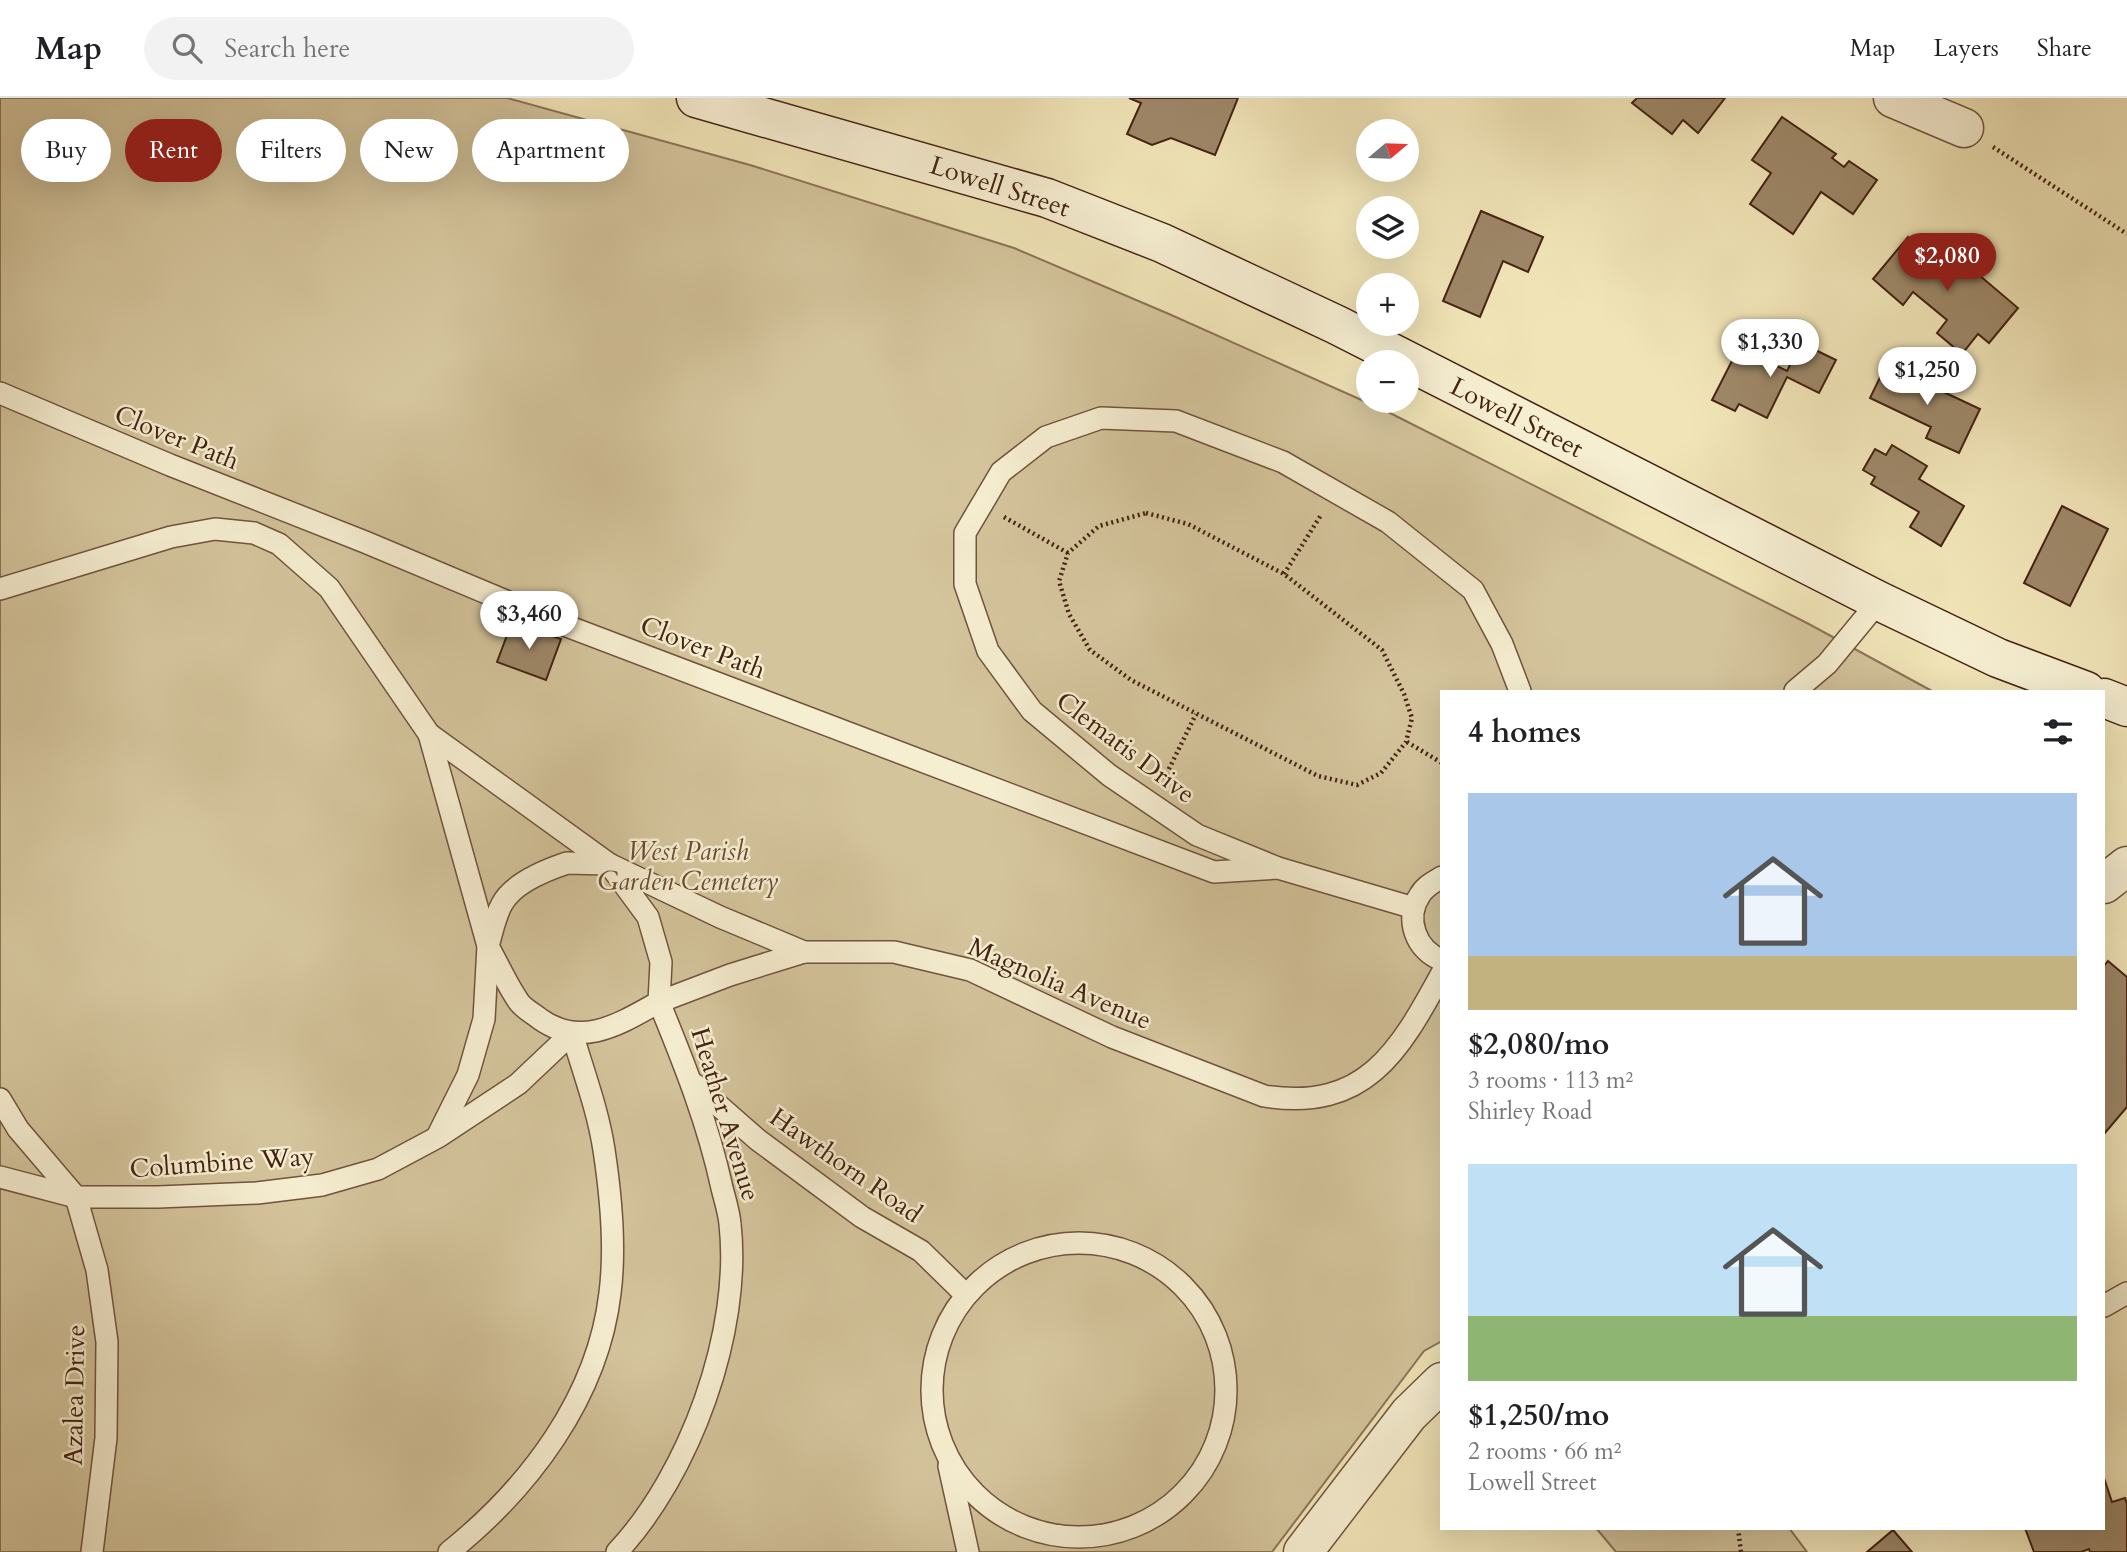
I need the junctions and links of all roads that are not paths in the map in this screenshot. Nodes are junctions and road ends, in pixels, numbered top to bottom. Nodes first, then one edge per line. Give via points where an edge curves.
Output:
1 (696, 98) edge
2 (1893, 98) edge
3 (1964, 128) road end
4 (0, 393) edge
5 (0, 589) edge
6 (1879, 601) junction
7 (1520, 690) edge
8 (1796, 690) edge
9 (2083, 690) edge
10 (2105, 698) edge
11 (2127, 707) edge
12 (429, 734) junction
13 (609, 864) junction
14 (2127, 866) edge
15 (1278, 868) junction
16 (1440, 878) edge
17 (2105, 883) edge
18 (1414, 908) junction
19 (488, 946) junction
20 (804, 952) junction
21 (1440, 960) edge
22 (1440, 977) edge
23 (659, 1002) junction
24 (572, 1032) junction
25 (692, 1083) junction
26 (0, 1100) edge
27 (438, 1137) junction
28 (0, 1177) edge
29 (76, 1197) junction
30 (2127, 1293) edge
31 (966, 1295) junction
32 (2105, 1305) edge
33 (1440, 1384) edge
34 (946, 1454) junction
35 (92, 1552) edge
36 (449, 1552) edge
37 (617, 1552) edge
38 (968, 1552) edge
39 (1303, 1552) edge

1 - 6 main road, Lowell Street via 1047,198 1162,243 1337,325
2 - 3 main road
4 - 15 lane, Clover Path via 551,620 1177,859 1214,872
5 - 12 lane, Magnolia Avenue via 171,537 215,529 254,533 279,544 329,589
6 - 8 lane via 1827,664
6 - 9 main road, Lowell Street via 1998,658
7 - 15 lane, Clematis Drive via 1473,590 1388,522 1283,461 1176,421 1101,418 1045,437 1001,471 965,533 965,584 988,651 1032,711 1109,775 1197,835
10 - 11 main road
12 - 13 lane, Magnolia Avenue
12 - 19 lane
13 - 19 lane via 567,863 522,885 503,902
13 - 20 lane, Magnolia Avenue via 720,918
13 - 23 lane via 649,917 661,962
14 - 17 main road
15 - 18 lane, Clematis Drive
16 - 18 lane via 1429,884
18 - 21 lane via 1416,936 1423,948
19 - 24 lane via 521,1004 552,1027
19 - 27 lane via 484,1019 468,1075
20 - 22 lane, Magnolia Avenue via 894,952 970,970 1112,1037 1264,1096 1290,1100 1314,1098 1363,1081 1413,1026
20 - 23 lane
23 - 24 lane via 592,1033
23 - 25 lane, Heather Avenue
24 - 27 lane, Columbine Way via 518,1084
24 - 36 lane via 603,1148 612,1221 610,1292 599,1347 574,1406 534,1468 481,1526
25 - 31 lane, Hawthorn Road via 758,1140 862,1217 921,1251
25 - 37 lane, Heather Avenue via 730,1224 732,1280 722,1346 682,1455 640,1528
26 - 29 lane, Azalea Drive via 18,1129
27 - 29 lane, Columbine Way via 377,1169 322,1185 257,1193
28 - 29 lane, Columbine Way
29 - 35 lane, Azalea Drive via 97,1270 107,1342 106,1438
30 - 32 lane
31 - 34 lane via 947,1325 934,1362 932,1399
31 - 34 lane via 1002,1264 1045,1246 1092,1242 1138,1254 1178,1280 1208,1317 1224,1362 1226,1409 1212,1454 1185,1493 1148,1521 1103,1536 1056,1536 1011,1521 973,1493
33 - 39 main road via 1409,1414
34 - 38 lane

